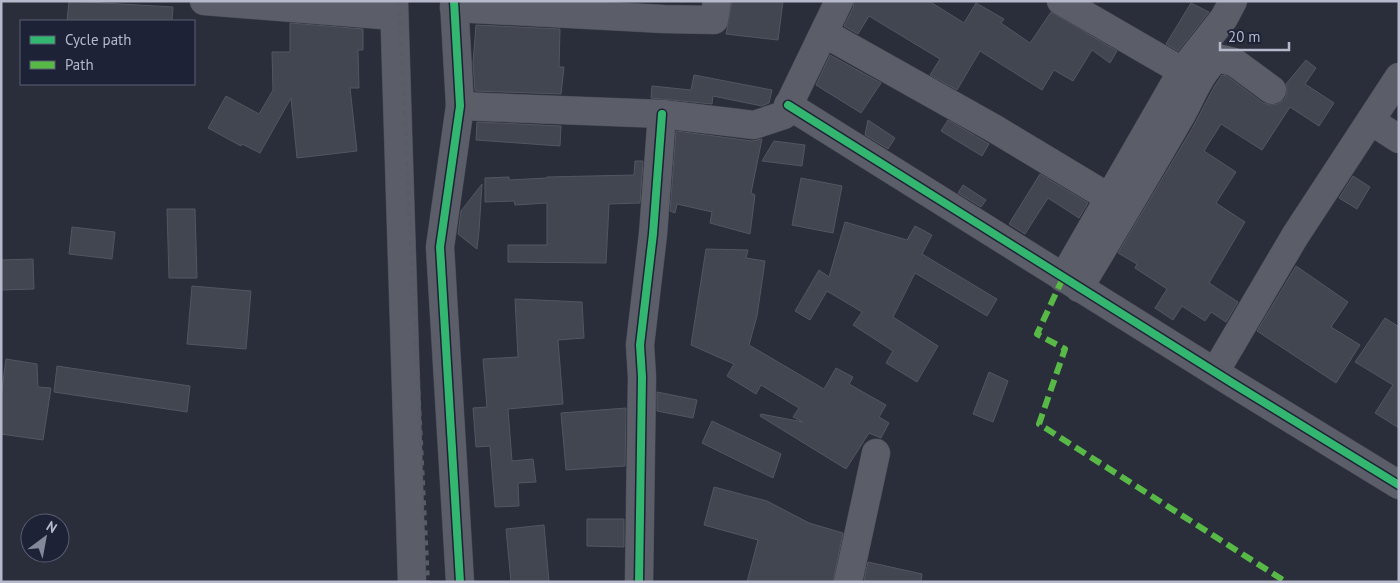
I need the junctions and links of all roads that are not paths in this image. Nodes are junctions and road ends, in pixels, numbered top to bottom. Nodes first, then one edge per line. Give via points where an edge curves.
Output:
1 (204, 1) edge
2 (716, 1) edge
3 (1061, 1) edge
4 (1233, 1) edge
5 (454, 5) edge
6 (394, 8) edge
7 (831, 12) edge
8 (1182, 71) junction
9 (1399, 77) edge
10 (1272, 90) dead end
11 (460, 106) junction
12 (788, 106) junction
13 (662, 114) junction
14 (1371, 121) junction
15 (1399, 139) edge
16 (1108, 197) junction
17 (1071, 283) junction
18 (1215, 372) junction
19 (876, 453) dead end
20 (1399, 485) edge
21 (412, 582) edge
22 (460, 582) edge
23 (639, 582) edge
24 (848, 582) edge

1 - 6 street
2 - 5 street via 714,20
3 - 8 street
4 - 8 street via 1224,18
5 - 11 street
6 - 21 street
7 - 12 street
7 - 16 street via 995,129
8 - 16 street
9 - 14 street
10 - 17 street via 1234,62 1217,58 1207,66 1140,187
11 - 13 street
11 - 22 street via 440,247
12 - 13 street via 784,115 754,125
12 - 17 street
13 - 23 street via 640,345
14 - 15 street
14 - 18 street via 1295,236
16 - 17 street
17 - 18 street
18 - 20 street
19 - 24 street

